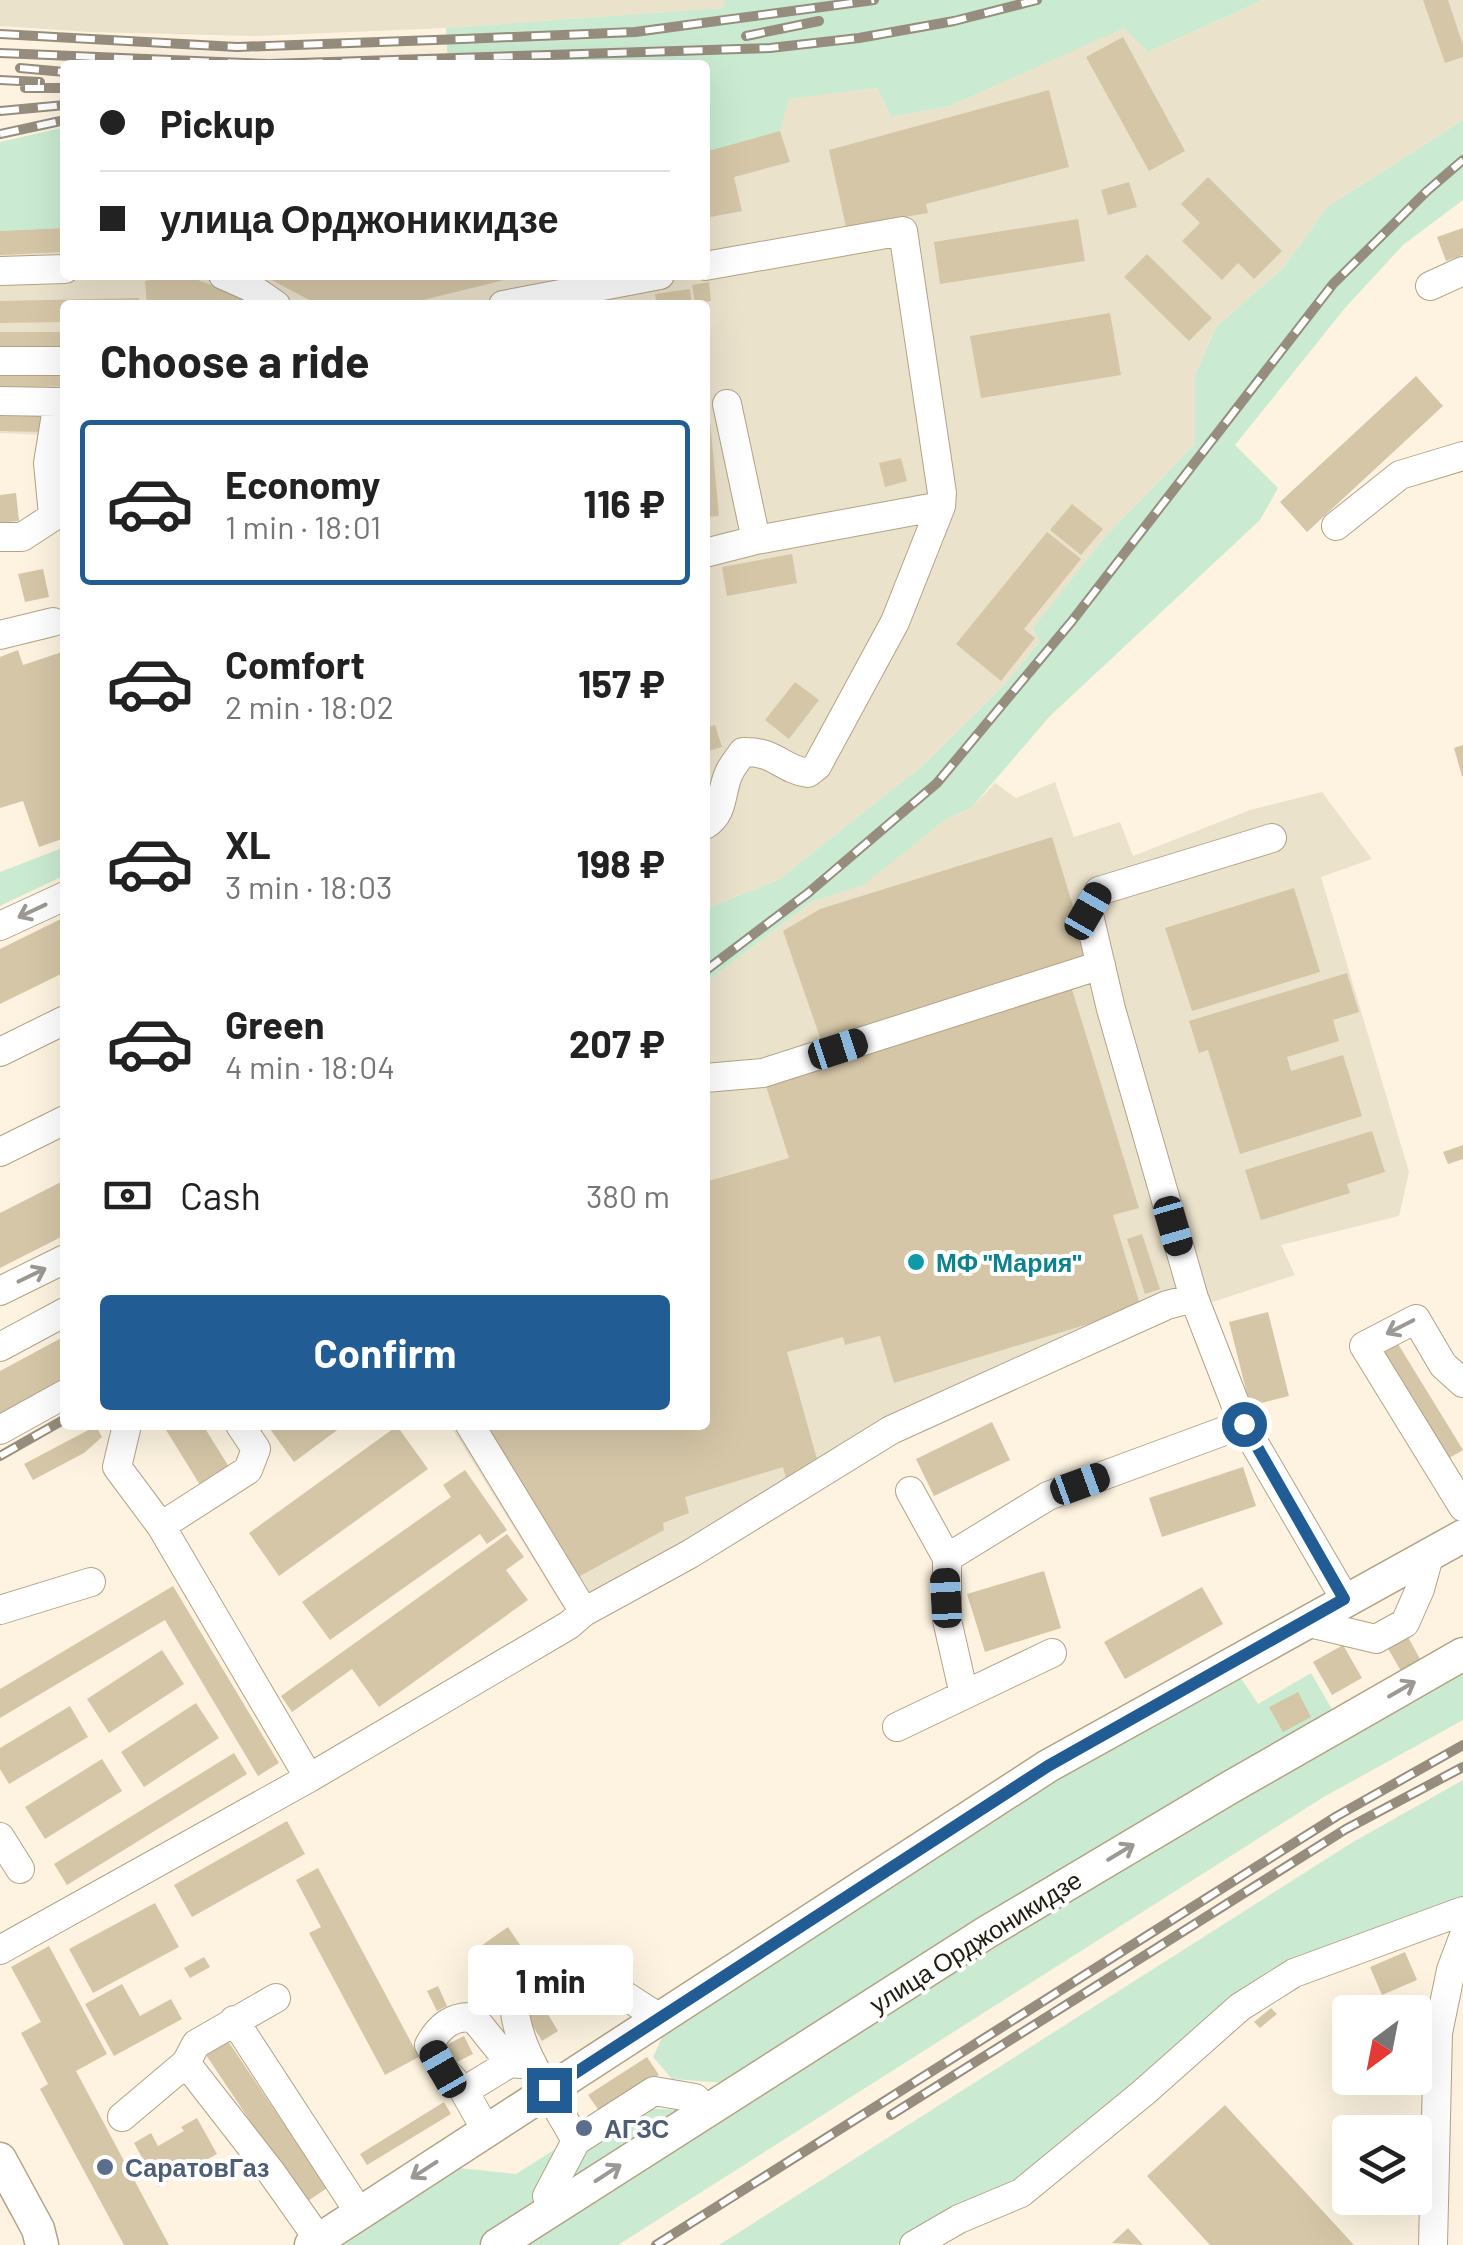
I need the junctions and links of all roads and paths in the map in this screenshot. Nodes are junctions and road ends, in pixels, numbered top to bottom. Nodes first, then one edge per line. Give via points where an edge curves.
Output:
1 (710, 265) edge
2 (60, 268) edge
3 (0, 271) edge
4 (1463, 271) edge
5 (234, 280) edge
6 (634, 280) edge
7 (1430, 286) dead end
8 (269, 300) edge
9 (529, 300) edge
10 (60, 361) edge
11 (0, 362) edge
12 (0, 401) edge
13 (727, 404) dead end
14 (1463, 456) edge
15 (940, 506) junction
16 (59, 512) edge
17 (1336, 526) dead end
18 (0, 538) edge
19 (756, 540) junction
20 (710, 552) edge
21 (53, 622) dead end
22 (0, 635) edge
23 (714, 792) edge
24 (710, 822) edge
25 (1272, 838) dead end
26 (60, 898) edge
27 (0, 926) edge
28 (1102, 965) junction
29 (60, 1022) edge
30 (0, 1052) edge
31 (710, 1077) edge
32 (60, 1122) edge
33 (0, 1152) edge
34 (60, 1261) edge
35 (0, 1291) edge
36 (1194, 1298) junction
37 (60, 1315) edge
38 (0, 1347) edge
39 (1463, 1383) edge
40 (60, 1397) edge
41 (1244, 1424) junction
42 (0, 1430) edge
43 (126, 1430) edge
44 (243, 1430) edge
45 (473, 1430) edge
46 (910, 1490) dead end
47 (1463, 1507) edge
48 (161, 1526) junction
49 (1463, 1536) edge
50 (1430, 1553) junction
51 (947, 1558) junction
52 (92, 1582) dead end
53 (1344, 1599) junction
54 (0, 1610) edge
55 (584, 1612) junction
56 (1304, 1622) junction
57 (1052, 1653) dead end
58 (1463, 1654) edge
59 (964, 1695) junction
60 (897, 1727) dead end
61 (308, 1778) junction
62 (0, 1837) edge
63 (20, 1868) dead end
64 (1463, 1911) edge
65 (1463, 1938) edge
66 (0, 1950) edge
67 (276, 1998) dead end
68 (660, 2018) junction
69 (234, 2020) junction
70 (186, 2064) junction
71 (531, 2072) junction
72 (464, 2090) junction
73 (706, 2109) junction
74 (122, 2117) dead end
75 (486, 2130) junction
76 (576, 2141) junction
77 (0, 2158) edge
78 (554, 2209) junction
79 (359, 2212) junction
80 (45, 2240) edge
81 (315, 2242) edge
82 (497, 2245) edge
83 (914, 2245) edge
84 (1433, 2245) edge

1 - 15 street via 904,230
2 - 3 street
4 - 7 street
5 - 8 street
6 - 9 street
10 - 11 street
12 - 16 street via 58,402 48,463
13 - 19 street
14 - 17 street via 1400,476
15 - 19 street
15 - 23 street via 895,622 817,766 808,773 764,751 742,752
16 - 18 street via 22,537
19 - 20 street
21 - 22 street
23 - 24 street
25 - 28 street via 1099,892 1088,911
26 -> 27 street
28 - 31 street via 763,1072
28 - 36 street
29 - 30 street
32 - 33 street
35 -> 34 street
36 - 41 street
36 - 55 street via 891,1430
37 - 38 street
39 -> 47 street via 1416,1319 1364,1346
40 - 42 street
41 - 51 street via 1048,1496
41 - 53 street
43 - 48 street via 117,1467
44 - 48 street via 256,1449 248,1470
45 - 55 street
46 - 51 street
48 - 61 street
49 - 50 main road
50 - 53 main road
50 - 56 street via 1405,1623 1376,1639
51 - 59 street via 947,1620
52 - 54 street
53 - 56 main road
55 - 61 street
56 - 68 main road via 1048,1766
57 - 59 street
73 -> 58 main road, улица Орджоникидзе via 1003,1923
59 - 60 street
61 - 66 street
62 - 63 street
64 - 83 street via 1294,1973 1240,2007 1021,2193
65 - 84 street via 1438,2033
67 - 69 street
68 - 71 main road
68 - 71 street via 593,1978 559,1965 537,1969 516,1984 513,1997
69 - 70 street via 196,2044
69 - 79 street
70 - 74 street
70 - 81 street
71 - 72 street
71 - 72 street via 473,2017 458,2016 429,2045
71 - 75 main road
71 - 76 street
72 - 75 street
73 - 76 street via 695,2098 654,2090
78 -> 73 main road, улица Орджоникидзе
75 -> 79 main road
76 - 78 street via 547,2196
77 - 80 main road
78 - 82 main road, улица Орджоникидзе
79 - 81 main road

